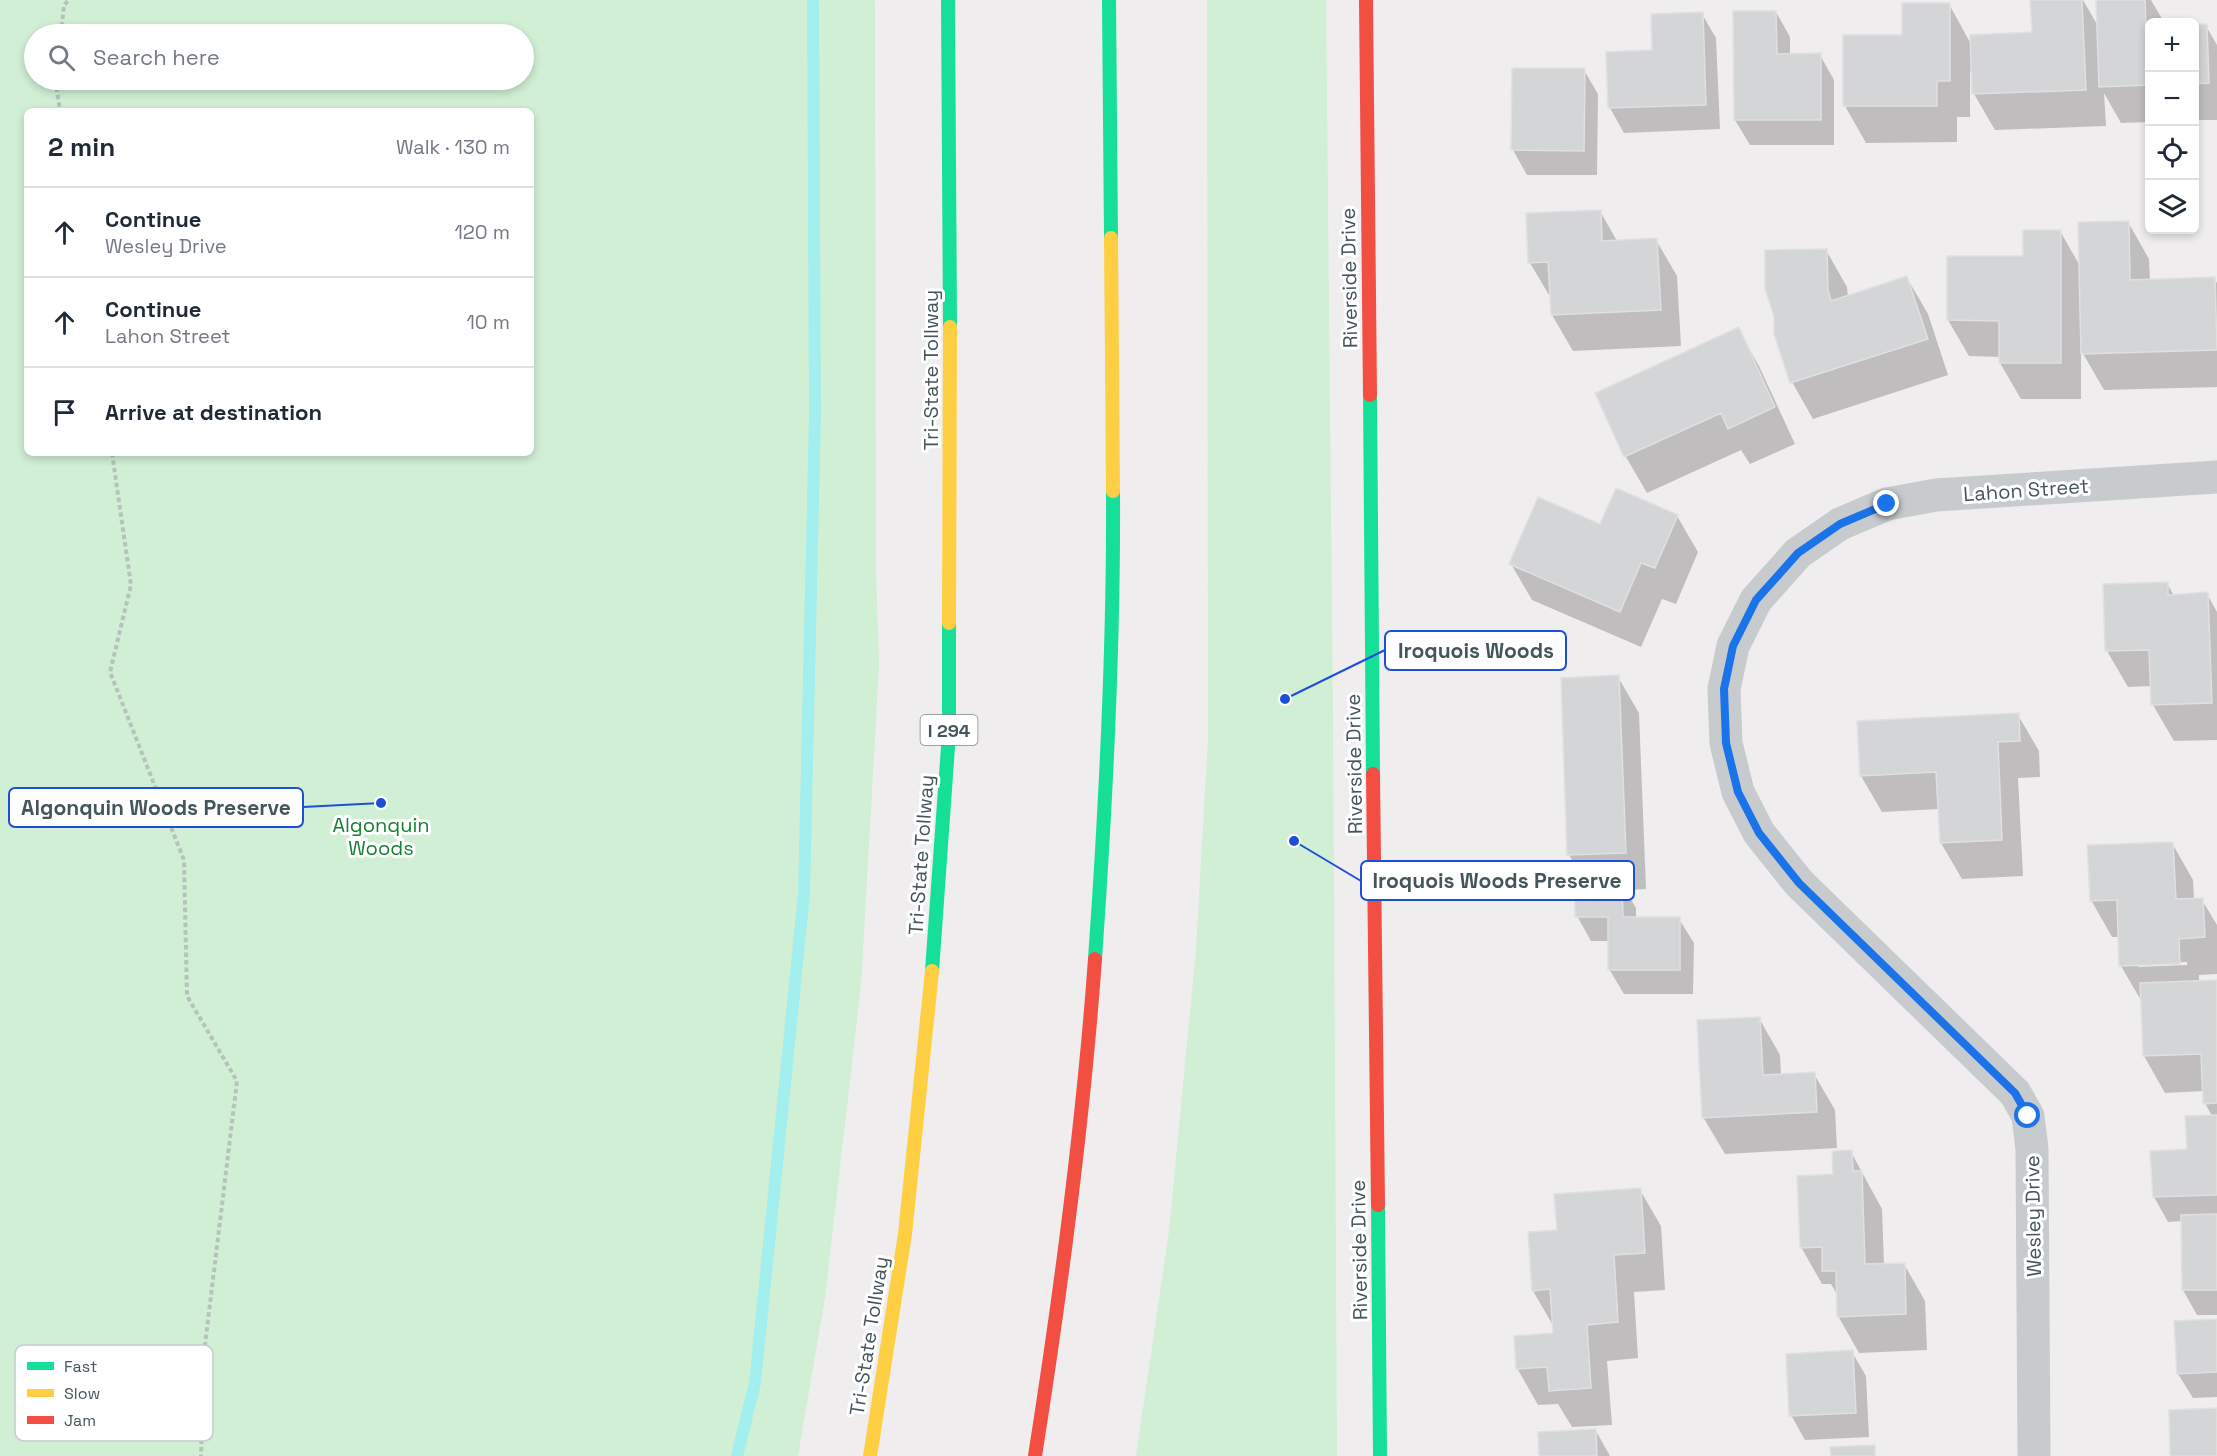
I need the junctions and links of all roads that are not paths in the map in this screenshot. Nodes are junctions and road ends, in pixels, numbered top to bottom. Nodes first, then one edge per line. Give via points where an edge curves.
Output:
1 (948, 0) edge
2 (1109, 0) edge
3 (1366, 0) edge
4 (2217, 477) edge
5 (1840, 524) joint
6 (870, 1456) edge
7 (1035, 1456) edge
8 (1380, 1456) edge
9 (2034, 1456) edge

1 - 6 main road, Tri-State Tollway / I 294 via 949,733 936,934 905,1234
2 - 7 main road via 1113,510 1106,807 1089,1045 1061,1292
3 - 8 main road, Riverside Drive
4 - 5 street, Lahon Street via 1936,495 1887,504
5 - 9 street, Wesley Drive via 1798,553 1756,600 1733,646 1724,689 1726,743 1738,792 1759,833 1799,883 2015,1093 2028,1116 2032,1149

